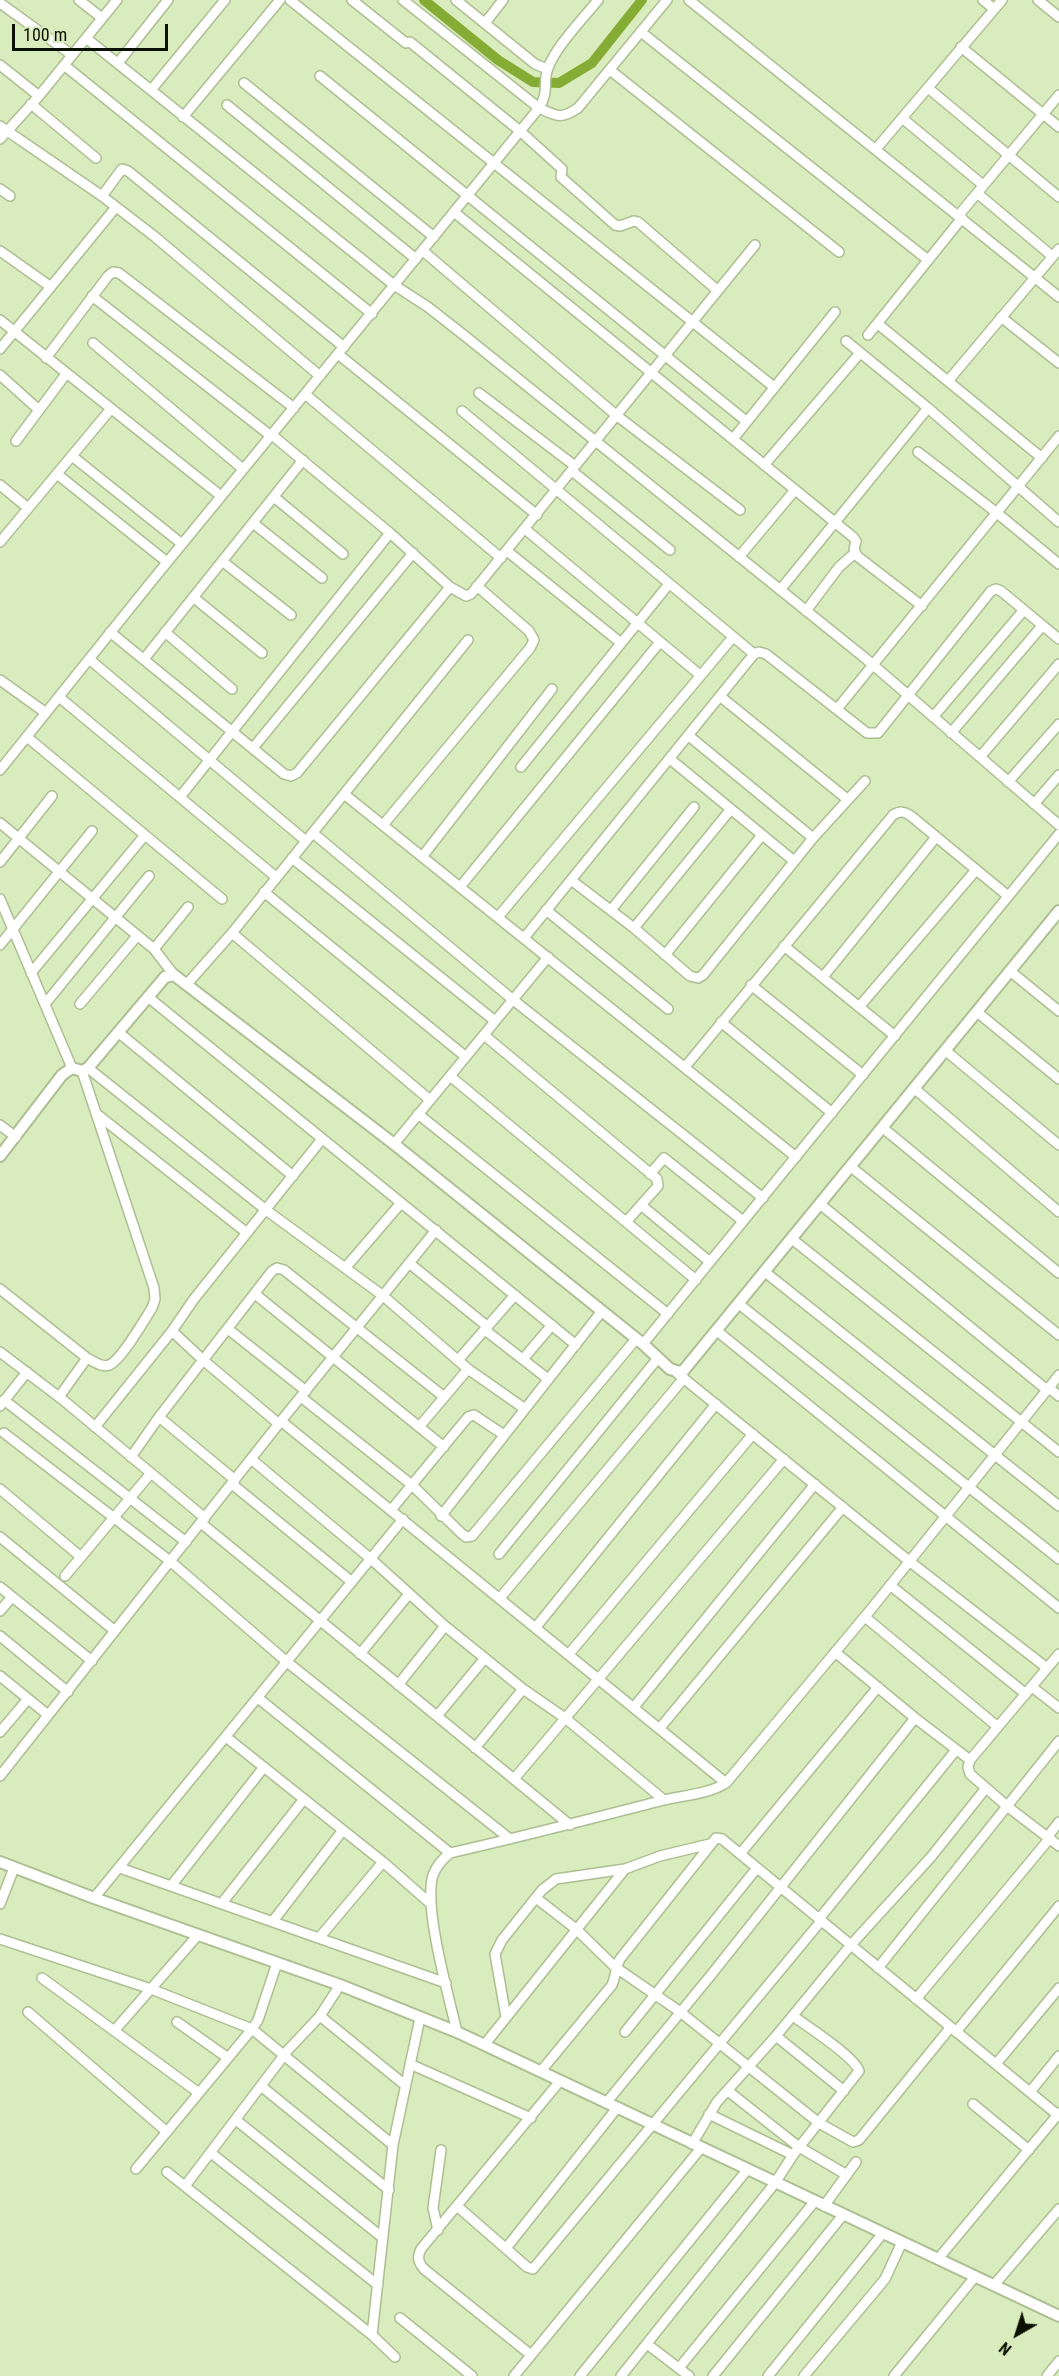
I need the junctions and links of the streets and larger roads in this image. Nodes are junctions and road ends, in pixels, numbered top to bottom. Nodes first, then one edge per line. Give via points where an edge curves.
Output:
1 (79, 0) edge
2 (117, 0) edge
3 (168, 0) edge
4 (225, 0) edge
5 (279, 0) edge
6 (290, 0) edge
7 (352, 0) edge
8 (403, 0) edge
9 (456, 0) edge
10 (503, 0) edge
11 (597, 0) edge
12 (667, 0) edge
13 (688, 0) edge
14 (983, 0) edge
15 (1002, 0) edge
16 (1038, 0) edge
17 (0, 3) edge
18 (994, 9) junction
19 (1059, 17) edge
20 (102, 18) junction
21 (484, 23) junction
22 (641, 32) junction
23 (86, 38) junction
24 (961, 48) junction
25 (72, 55) junction
26 (118, 63) junction
27 (0, 65) edge
28 (64, 65) junction
29 (610, 70) junction
30 (547, 71) junction
31 (321, 76) dead end
32 (244, 83) dead end
33 (928, 88) junction
34 (151, 90) junction
35 (1059, 95) edge
36 (39, 96) junction
37 (31, 104) junction
38 (226, 105) dead end
39 (538, 108) junction
40 (1043, 114) junction
41 (183, 117) junction
42 (902, 118) junction
43 (1059, 127) edge
44 (520, 131) junction
45 (2, 132) edge
46 (876, 149) junction
47 (1008, 154) junction
48 (96, 158) dead end
49 (494, 163) junction
50 (983, 185) junction
51 (0, 189) edge
52 (977, 193) junction
53 (468, 195) junction
54 (10, 196) dead end
55 (102, 196) junction
56 (1059, 196) edge
57 (116, 207) junction
58 (454, 212) junction
59 (960, 217) junction
60 (434, 237) junction
61 (755, 245) dead end
62 (0, 250) edge
63 (839, 252) dead end
64 (1056, 252) edge
65 (420, 255) junction
66 (928, 260) junction
67 (1034, 278) junction
68 (394, 285) junction
69 (51, 287) junction
70 (717, 291) junction
71 (93, 296) junction
72 (1059, 297) edge
73 (835, 312) dead end
74 (372, 314) junction
75 (1001, 317) junction
76 (0, 320) edge
77 (693, 322) junction
78 (878, 324) junction
79 (14, 332) junction
80 (868, 335) dead end
81 (846, 341) dead end
82 (93, 343) dead end
83 (0, 349) edge
84 (341, 351) junction
85 (861, 352) junction
86 (666, 355) junction
87 (46, 358) junction
88 (1059, 363) edge
89 (651, 372) junction
90 (66, 374) junction
91 (0, 375) edge
92 (320, 376) junction
93 (948, 381) junction
94 (774, 387) junction
95 (479, 393) dead end
96 (305, 394) junction
97 (294, 408) junction
98 (928, 408) junction
99 (39, 410) junction
100 (110, 410) junction
101 (462, 411) dead end
102 (616, 415) junction
103 (746, 421) junction
104 (271, 436) junction
105 (1059, 436) edge
106 (733, 439) junction
107 (16, 441) dead end
108 (594, 441) junction
109 (918, 452) dead end
110 (72, 456) junction
111 (1042, 458) junction
112 (303, 460) junction
113 (764, 465) junction
114 (243, 469) junction
115 (573, 469) junction
116 (57, 474) junction
117 (1017, 487) junction
118 (1, 488) edge
119 (795, 490) junction
120 (557, 491) junction
121 (221, 496) junction
122 (274, 497) junction
123 (28, 508) junction
124 (741, 510) dead end
125 (997, 513) junction
126 (537, 515) junction
127 (835, 522) junction
128 (1059, 522) edge
129 (253, 523) junction
130 (525, 529) junction
131 (390, 533) junction
132 (0, 542) edge
133 (182, 544) junction
134 (670, 550) dead end
135 (413, 553) junction
136 (855, 553) junction
137 (343, 554) dead end
138 (504, 554) junction
139 (739, 557) junction
140 (222, 561) junction
141 (167, 562) junction
142 (1059, 564) edge
143 (322, 578) dead end
144 (669, 584) junction
145 (477, 586) junction
146 (450, 587) junction
147 (780, 590) junction
148 (193, 597) junction
149 (922, 606) junction
150 (1023, 610) junction
151 (806, 611) junction
152 (291, 615) dead end
153 (639, 622) junction
154 (1042, 626) junction
155 (110, 632) junction
156 (165, 632) junction
157 (733, 637) junction
158 (1059, 639) edge
159 (468, 640) dead end
160 (660, 642) junction
161 (621, 643) junction
162 (262, 653) dead end
163 (754, 654) junction
164 (89, 659) junction
165 (144, 659) junction
166 (1059, 664) edge
167 (873, 666) junction
168 (700, 675) junction
169 (0, 680) edge
170 (232, 689) dead end
171 (552, 689) dead end
172 (907, 695) junction
173 (59, 697) junction
174 (721, 697) junction
175 (837, 709) junction
176 (46, 713) junction
177 (933, 717) junction
178 (1059, 724) edge
179 (233, 730) junction
180 (951, 733) junction
181 (689, 736) junction
182 (27, 737) junction
183 (253, 748) junction
184 (980, 757) junction
185 (210, 759) junction
186 (670, 759) junction
187 (521, 767) dead end
188 (0, 770) edge
189 (1059, 775) edge
190 (865, 781) dead end
191 (1008, 782) junction
192 (344, 794) junction
193 (52, 796) dead end
194 (180, 797) junction
195 (847, 799) junction
196 (1034, 804) junction
197 (694, 807) dead end
198 (731, 809) junction
199 (0, 823) edge
200 (383, 825) junction
201 (1059, 825) edge
202 (92, 831) dead end
203 (313, 833) junction
204 (1059, 834) edge
205 (145, 835) junction
206 (762, 835) junction
207 (936, 837) junction
208 (813, 838) junction
209 (19, 839) junction
210 (306, 841) junction
211 (423, 856) junction
212 (292, 858) junction
213 (794, 861) junction
214 (0, 862) edge
215 (976, 870) junction
216 (60, 872) junction
217 (149, 876) dead end
218 (276, 878) junction
219 (571, 880) junction
220 (460, 887) junction
221 (264, 892) junction
222 (1008, 896) junction
223 (92, 898) junction
224 (0, 899) edge
225 (222, 899) dead end
226 (188, 907) dead end
227 (546, 910) junction
228 (611, 910) junction
229 (1059, 911) edge
230 (115, 917) junction
231 (498, 917) junction
232 (634, 928) junction
233 (13, 930) junction
234 (232, 933) junction
235 (137, 936) junction
236 (524, 938) junction
237 (0, 945) edge
238 (784, 946) junction
239 (154, 950) junction
240 (665, 955) junction
241 (548, 957) junction
242 (1010, 971) junction
243 (31, 972) junction
244 (174, 975) junction
245 (823, 978) junction
246 (187, 984) junction
247 (751, 985) junction
248 (148, 997) junction
249 (512, 999) junction
250 (45, 1004) junction
251 (80, 1004) dead end
252 (859, 1007) junction
253 (668, 1009) dead end
254 (1059, 1011) edge
255 (977, 1012) junction
256 (495, 1021) junction
257 (721, 1022) junction
258 (118, 1032) junction
259 (484, 1035) junction
260 (895, 1036) junction
261 (946, 1051) junction
262 (466, 1057) junction
263 (685, 1067) junction
264 (81, 1069) junction
265 (863, 1075) junction
266 (450, 1076) junction
267 (1059, 1079) edge
268 (915, 1089) junction
269 (430, 1100) junction
270 (832, 1113) junction
271 (97, 1114) junction
272 (418, 1114) junction
273 (0, 1125) edge
274 (883, 1128) junction
275 (16, 1137) junction
276 (322, 1139) junction
277 (394, 1144) junction
278 (1059, 1145) edge
279 (0, 1156) edge
280 (796, 1157) junction
281 (851, 1167) junction
282 (650, 1174) junction
283 (293, 1176) junction
284 (763, 1198) junction
285 (401, 1203) junction
286 (820, 1204) junction
287 (641, 1205) junction
288 (266, 1210) junction
289 (1059, 1212) edge
290 (743, 1221) junction
291 (626, 1222) junction
292 (436, 1230) junction
293 (247, 1233) junction
294 (792, 1239) junction
295 (710, 1262) junction
296 (409, 1263) junction
297 (346, 1268) junction
298 (765, 1272) junction
299 (1059, 1273) edge
300 (696, 1280) junction
301 (0, 1289) edge
302 (255, 1294) junction
303 (382, 1295) junction
304 (515, 1295) junction
305 (739, 1304) junction
306 (602, 1311) junction
307 (668, 1314) junction
308 (552, 1325) junction
309 (487, 1328) junction
310 (228, 1329) junction
311 (356, 1329) junction
312 (717, 1331) junction
313 (172, 1332) junction
314 (1059, 1335) edge
315 (640, 1342) junction
316 (576, 1345) junction
317 (0, 1352) edge
318 (333, 1357) junction
319 (87, 1358) junction
320 (658, 1358) junction
321 (459, 1359) junction
322 (523, 1359) junction
323 (203, 1360) junction
324 (468, 1369) junction
325 (27, 1372) junction
326 (680, 1375) junction
327 (1059, 1376) edge
328 (548, 1380) junction
329 (1048, 1389) junction
330 (303, 1394) junction
331 (443, 1396) junction
332 (1059, 1396) edge
333 (59, 1397) junction
334 (2, 1403) edge
335 (716, 1404) junction
336 (525, 1408) junction
337 (159, 1417) junction
338 (1021, 1422) junction
339 (280, 1423) junction
340 (95, 1427) junction
341 (419, 1427) junction
342 (4, 1433) dead end
343 (753, 1434) junction
344 (504, 1435) junction
345 (444, 1448) junction
346 (1059, 1452) edge
347 (994, 1455) junction
348 (131, 1457) junction
349 (784, 1459) junction
350 (251, 1460) junction
351 (151, 1473) junction
352 (233, 1482) junction
353 (815, 1484) junction
354 (412, 1485) junction
355 (969, 1488) junction
356 (0, 1489) edge
357 (130, 1498) junction
358 (1059, 1506) edge
359 (843, 1507) junction
360 (391, 1510) junction
361 (441, 1516) junction
362 (945, 1517) junction
363 (114, 1518) junction
364 (403, 1519) junction
365 (203, 1520) junction
366 (0, 1536) edge
367 (186, 1542) junction
368 (499, 1554) dead end
369 (81, 1557) junction
370 (371, 1559) junction
371 (1059, 1559) edge
372 (170, 1561) junction
373 (909, 1561) junction
374 (65, 1576) dead end
375 (352, 1582) junction
376 (890, 1585) junction
377 (0, 1587) edge
378 (409, 1594) junction
379 (12, 1597) junction
380 (500, 1598) junction
381 (1059, 1608) edge
382 (0, 1611) edge
383 (865, 1617) junction
384 (320, 1621) junction
385 (445, 1626) junction
386 (536, 1628) junction
387 (115, 1631) junction
388 (0, 1635) edge
389 (835, 1652) junction
390 (360, 1654) junction
391 (569, 1654) junction
392 (1059, 1654) edge
393 (485, 1658) junction
394 (92, 1661) junction
395 (287, 1662) junction
396 (1047, 1668) junction
397 (600, 1679) junction
398 (2, 1681) edge
399 (398, 1685) junction
400 (878, 1687) junction
401 (523, 1689) junction
402 (1029, 1690) junction
403 (68, 1692) junction
404 (258, 1698) junction
405 (28, 1699) junction
406 (634, 1707) junction
407 (1059, 1708) edge
408 (48, 1715) junction
409 (437, 1716) junction
410 (565, 1718) junction
411 (915, 1718) junction
412 (998, 1727) junction
413 (660, 1728) junction
414 (0, 1732) edge
415 (226, 1737) junction
416 (1059, 1741) edge
417 (475, 1748) junction
418 (956, 1749) junction
419 (970, 1760) junction
420 (264, 1767) junction
421 (0, 1776) edge
422 (514, 1779) junction
423 (726, 1783) junction
424 (986, 1788) junction
425 (304, 1799) junction
426 (664, 1800) junction
427 (1008, 1806) junction
428 (1059, 1822) edge
429 (570, 1826) junction
430 (343, 1830) junction
431 (1049, 1837) junction
432 (510, 1839) junction
433 (710, 1844) junction
434 (1059, 1846) edge
435 (450, 1853) junction
436 (740, 1854) junction
437 (0, 1862) edge
438 (383, 1862) junction
439 (14, 1868) junction
440 (120, 1868) junction
441 (757, 1868) junction
442 (625, 1869) junction
443 (171, 1886) junction
444 (779, 1887) junction
445 (94, 1898) junction
446 (536, 1898) junction
447 (0, 1904) edge
448 (222, 1904) junction
449 (430, 1904) junction
450 (1059, 1906) edge
451 (820, 1920) junction
452 (273, 1921) junction
453 (576, 1929) junction
454 (198, 1935) junction
455 (319, 1938) junction
456 (0, 1939) edge
457 (850, 1946) junction
458 (277, 1963) junction
459 (615, 1967) junction
460 (878, 1968) junction
461 (42, 1978) dead end
462 (446, 1983) junction
463 (340, 1985) junction
464 (1059, 1988) edge
465 (151, 1989) junction
466 (654, 1996) junction
467 (916, 1999) junction
468 (679, 2011) junction
469 (28, 2012) dead end
470 (320, 2016) junction
471 (793, 2016) junction
472 (506, 2017) junction
473 (420, 2018) junction
474 (177, 2022) dead end
475 (252, 2029) junction
476 (953, 2030) junction
477 (114, 2031) junction
478 (457, 2032) junction
479 (626, 2032) dead end
480 (776, 2036) junction
481 (485, 2044) junction
482 (720, 2044) junction
483 (285, 2056) junction
484 (1059, 2056) edge
485 (228, 2058) junction
486 (410, 2064) junction
487 (996, 2064) junction
488 (748, 2067) junction
489 (541, 2071) junction
490 (560, 2080) junction
491 (405, 2085) junction
492 (261, 2086) junction
493 (728, 2091) junction
494 (844, 2091) junction
495 (1030, 2092) junction
496 (199, 2093) junction
497 (606, 2103) junction
498 (973, 2104) dead end
499 (617, 2108) junction
500 (709, 2114) junction
501 (1058, 2115) edge
502 (531, 2118) junction
503 (236, 2120) junction
504 (819, 2122) junction
505 (653, 2125) junction
506 (166, 2132) junction
507 (393, 2145) junction
508 (696, 2146) junction
509 (799, 2147) junction
510 (441, 2150) dead end
511 (1029, 2150) junction
512 (211, 2153) junction
513 (793, 2155) junction
514 (856, 2162) dead end
515 (136, 2169) dead end
516 (747, 2170) junction
517 (167, 2172) dead end
518 (847, 2175) junction
519 (775, 2183) junction
520 (185, 2186) junction
521 (388, 2190) junction
522 (819, 2204) junction
523 (458, 2206) junction
524 (1059, 2209) edge
525 (843, 2215) junction
526 (438, 2230) junction
527 (883, 2233) junction
528 (383, 2238) junction
529 (902, 2242) junction
530 (507, 2247) junction
531 (938, 2259) junction
532 (974, 2278) junction
533 (994, 2285) junction
534 (378, 2286) junction
535 (1059, 2316) edge
536 (400, 2318) dead end
537 (372, 2335) junction
538 (647, 2344) junction
539 (531, 2355) junction
540 (395, 2357) dead end
541 (1059, 2361) edge
542 (679, 2368) junction
543 (472, 2376) edge
544 (513, 2376) edge
545 (580, 2376) edge
546 (621, 2376) edge
547 (690, 2376) edge
548 (713, 2376) edge
549 (768, 2376) edge
550 (804, 2376) edge
551 (894, 2376) edge
552 (1047, 2376) edge

1 - 20 street
2 - 20 street
3 - 26 street
4 - 34 street
5 - 41 street
6 - 49 street
7 - 44 street
8 - 39 street
9 - 21 street
10 - 21 street
11 - 30 street via 558,50
12 - 22 street
13 - 46 street
14 - 18 street
15 - 18 street
16 - 19 street
17 - 25 street
18 - 24 street
20 - 23 street
21 - 30 street
22 - 29 street
22 - 66 street
23 - 25 street
23 - 26 street
24 - 33 street
24 - 40 street
25 - 28 street
26 - 34 street
27 - 36 street
28 - 36 street
28 - 74 street
29 - 39 street via 578,108 566,116
29 - 63 street
30 - 39 street via 546,94
31 - 53 street
32 - 60 street
33 - 42 street
33 - 47 street
34 - 41 street
35 - 40 street
36 - 37 street
37 - 45 street
37 - 48 street
38 - 65 street
39 - 44 street
40 - 43 street
40 - 47 street
41 - 68 street
42 - 46 street
42 - 50 street
44 - 49 street
44 - 70 street via 562,169 561,177 615,225 638,222
45 - 55 street
46 - 59 street
47 - 50 street
47 - 56 street
49 - 53 street
49 - 77 street
50 - 52 street
51 - 54 street
52 - 59 street
52 - 64 street
53 - 58 street
53 - 86 street
55 - 57 street
55 - 84 street via 118,172 128,171
57 - 69 street
57 - 92 street
58 - 60 street
58 - 89 street
59 - 66 street
59 - 67 street
60 - 65 street
61 - 70 street
62 - 69 street
64 - 67 street
65 - 68 street
65 - 102 street
66 - 78 street
67 - 72 street
67 - 75 street
68 - 74 street
68 - 108 street via 428,307
69 - 79 street
70 - 77 street
71 - 87 street
71 - 97 street via 108,276 119,273
71 - 104 street
73 - 94 street
74 - 84 street
75 - 88 street
75 - 93 street
76 - 79 street
77 - 86 street
77 - 94 street
78 - 80 street
78 - 93 street
79 - 83 street
79 - 87 street
81 - 85 street
82 - 114 street
84 - 92 street
84 - 126 street
85 - 98 street
85 - 113 street
86 - 89 street
86 - 103 street
87 - 90 street
89 - 102 street
89 - 106 street
90 - 99 street
90 - 100 street
91 - 99 street
92 - 96 street
93 - 111 street
94 - 103 street
95 - 115 street
96 - 97 street
96 - 138 street
97 - 104 street
98 - 117 street
98 - 127 street
99 - 107 street
100 - 110 street
100 - 121 street
101 - 120 street
102 - 108 street
102 - 124 street
103 - 106 street
104 - 112 street
104 - 114 street
105 - 111 street
106 - 113 street
108 - 115 street
108 - 139 street
109 - 125 street
110 - 116 street
110 - 133 street
111 - 117 street
112 - 122 street
112 - 131 street
113 - 119 street
114 - 121 street
115 - 120 street
115 - 134 street
116 - 123 street
116 - 141 street
117 - 125 street
117 - 128 street
118 - 123 street
119 - 127 street
119 - 139 street
120 - 126 street
120 - 144 street
121 - 133 street
122 - 129 street
122 - 137 street
123 - 132 street
125 - 142 street
125 - 149 street
126 - 130 street
127 - 136 street via 856,541
127 - 147 street
129 - 140 street
129 - 143 street
130 - 138 street
130 - 153 street
131 - 135 street
131 - 179 street
133 - 141 street
135 - 146 street
135 - 183 street
136 - 149 street
136 - 151 street via 839,567
138 - 145 street
138 - 161 street
139 - 147 street
140 - 148 street
140 - 152 street
141 - 155 street
144 - 153 street
144 - 157 street
145 - 146 street via 466,596
145 - 200 street via 529,631 534,640
146 - 183 street via 297,773 284,774
147 - 151 street
148 - 156 street
148 - 162 street
149 - 167 street
150 - 154 street
150 - 172 street via 1001,591 992,591
150 - 177 street
151 - 167 street
153 - 160 street
153 - 161 street
154 - 158 street
154 - 180 street
155 - 164 street
155 - 165 street
156 - 165 street
156 - 170 street
157 - 163 street
157 - 168 street
159 - 192 street
160 - 168 street
160 - 220 street
161 - 187 street
163 - 174 street
163 - 175 street via 766,654
164 - 173 street
164 - 185 street
165 - 179 street
166 - 184 street
167 - 172 street
167 - 175 street
168 - 231 street
169 - 176 street
171 - 211 street
172 - 175 street via 874,735
172 - 177 street
173 - 176 street
173 - 194 street
174 - 181 street
174 - 195 street
176 - 182 street
177 - 180 street
178 - 191 street
179 - 183 street
179 - 185 street
180 - 184 street
181 - 186 street
181 - 208 street
182 - 188 street
182 - 205 street
184 - 191 street
185 - 194 street
185 - 210 street
186 - 198 street
186 - 219 street
189 - 196 street
190 - 195 street
191 - 196 street
192 - 200 street
192 - 203 street
193 - 209 street
194 - 218 street
195 - 208 street
196 - 201 street
197 - 228 street
198 - 206 street
198 - 232 street
199 - 209 street
200 - 211 street
202 - 216 street
203 - 210 street
203 - 249 street
204 - 222 street
205 - 223 street
205 - 225 street
206 - 213 street
206 - 240 street
207 - 215 street
207 - 238 street via 904,811 893,815
207 - 245 street
208 - 213 street
209 - 214 street
209 - 216 street
210 - 212 street
211 - 220 street
212 - 218 street
212 - 256 street
213 - 240 street via 703,975 690,976
215 - 222 street
215 - 252 street
216 - 223 street
216 - 233 street
217 - 230 street
218 - 221 street
219 - 227 street
219 - 228 street
220 - 231 street
221 - 234 street
221 - 262 street
222 - 260 street
223 - 230 street
223 - 243 street
224 - 233 street
226 - 239 street
227 - 236 street
227 - 253 street
228 - 232 street
229 - 242 street
230 - 235 street
230 - 250 street
231 - 236 street
232 - 240 street
233 - 237 street
233 - 243 street
234 - 246 street
234 - 269 street
235 - 239 street
235 - 251 street
236 - 241 street
238 - 245 street
238 - 247 street
239 - 244 street
241 - 249 street
241 - 263 street
242 - 254 street
242 - 255 street
243 - 250 street
244 - 246 street
244 - 248 street via 165,977
245 - 252 street
246 - 277 street
247 - 257 street
247 - 265 street
248 - 258 street
248 - 276 street
249 - 256 street
249 - 284 street
250 - 264 street
252 - 260 street
255 - 261 street
255 - 267 street
256 - 259 street
257 - 263 street
257 - 270 street
258 - 264 street
258 - 283 street
259 - 262 street
259 - 282 street
260 - 265 street
261 - 268 street
261 - 278 street
262 - 266 street
263 - 280 street
264 - 271 street
264 - 275 street via 62,1075
264 - 288 street
265 - 270 street
266 - 269 street
266 - 291 street
268 - 274 street
268 - 289 street
269 - 272 street
270 - 280 street
271 - 293 street
271 - 319 street via 154,1288 154,1299 118,1358 110,1365 102,1365
272 - 277 street
272 - 307 street
273 - 275 street
274 - 281 street
274 - 299 street
275 - 279 street
276 - 283 street
276 - 285 street
277 - 306 street
280 - 284 street
281 - 286 street
281 - 314 street
282 - 287 street via 657,1179 658,1186
282 - 290 street via 664,1158
283 - 288 street
284 - 290 street
285 - 292 street
285 - 297 street
286 - 294 street
286 - 329 street
287 - 291 street
287 - 295 street
288 - 293 street
288 - 297 street
290 - 295 street
291 - 300 street
292 - 296 street
292 - 304 street
293 - 313 street
294 - 298 street
294 - 338 street
295 - 300 street
296 - 303 street
296 - 309 street
297 - 303 street
298 - 305 street
298 - 347 street
300 - 307 street
301 - 319 street
302 - 310 street
302 - 311 street via 272,1271 280,1268
302 - 318 street
303 - 311 street
303 - 321 street
304 - 308 street
304 - 309 street
305 - 312 street
305 - 355 street
306 - 315 street
306 - 316 street
307 - 315 street
308 - 316 street
308 - 322 street
309 - 321 street
309 - 322 street
310 - 323 street
310 - 330 street
311 - 318 street
311 - 331 street
312 - 326 street
312 - 362 street
313 - 323 street
313 - 340 street
315 - 320 street
315 - 361 street via 472,1536 466,1537
316 - 328 street
317 - 325 street
318 - 330 street
318 - 341 street
319 - 333 street
320 - 326 street
320 - 368 street
321 - 324 street
322 - 328 street
323 - 337 street
323 - 339 street
324 - 331 street
324 - 336 street
325 - 333 street
325 - 334 street
326 - 335 street
326 - 380 street
327 - 329 street
328 - 336 street
329 - 332 street
329 - 338 street
330 - 339 street
330 - 354 street
331 - 341 street
333 - 340 street
334 - 357 street
335 - 343 street
335 - 386 street
336 - 344 street
337 - 348 street
337 - 352 street
338 - 346 street
338 - 347 street
339 - 350 street
339 - 360 street
340 - 348 street
341 - 345 street
342 - 363 street
343 - 349 street
343 - 391 street
344 - 345 street via 474,1415
344 - 361 street
345 - 354 street
347 - 355 street
347 - 358 street
348 - 351 street
349 - 353 street
349 - 397 street
350 - 352 street
350 - 370 street
351 - 357 street
351 - 365 street
352 - 365 street
352 - 375 street
353 - 359 street
353 - 406 street
354 - 360 street
354 - 361 street
355 - 362 street
355 - 371 street
356 - 369 street
357 - 363 street
357 - 367 street
359 - 373 street
359 - 413 street
360 - 364 street
362 - 373 street
362 - 381 street
363 - 369 street
363 - 372 street
364 - 370 street
364 - 380 street
365 - 367 street
365 - 384 street
366 - 387 street
367 - 372 street
369 - 374 street
370 - 375 street
370 - 378 street
372 - 387 street
372 - 395 street
373 - 376 street
373 - 396 street
375 - 384 street
376 - 383 street
376 - 402 street
377 - 379 street
378 - 385 street
378 - 390 street
379 - 382 street
379 - 394 street
380 - 386 street
383 - 389 street
383 - 412 street
384 - 390 street
384 - 395 street
385 - 393 street
385 - 399 street
386 - 391 street
387 - 394 street
388 - 403 street
389 - 400 street
389 - 423 street
390 - 399 street
391 - 397 street
392 - 396 street
393 - 401 street
393 - 409 street
394 - 403 street
395 - 404 street
395 - 432 street
396 - 402 street
397 - 406 street
397 - 410 street
398 - 405 street
399 - 409 street
400 - 411 street
400 - 436 street
401 - 410 street
401 - 417 street
402 - 407 street
402 - 412 street
403 - 408 street
404 - 415 street
404 - 435 street
405 - 408 street
405 - 414 street
406 - 413 street
408 - 421 street
409 - 417 street
410 - 422 street
410 - 426 street
411 - 418 street
411 - 444 street
412 - 419 street
413 - 423 street
415 - 420 street
415 - 440 street
416 - 427 street
417 - 422 street
418 - 419 street
418 - 451 street
419 - 424 street via 970,1774
420 - 425 street
420 - 443 street
422 - 429 street
423 - 426 street via 717,1789
424 - 427 street
424 - 457 street via 931,1857
425 - 430 street
425 - 448 street
426 - 429 street
427 - 431 street
427 - 460 street
428 - 431 street
429 - 432 street
430 - 438 street
430 - 452 street
431 - 434 street
431 - 467 street
432 - 435 street
433 - 436 street via 716,1838 722,1839
433 - 442 street
433 - 459 street
435 - 449 street via 439,1863 433,1877
436 - 441 street
437 - 439 street
438 - 449 street
438 - 455 street
439 - 445 street
439 - 447 street
440 - 443 street
440 - 445 street
441 - 444 street
441 - 466 street
442 - 446 street via 556,1879
442 - 453 street
443 - 448 street
444 - 451 street
444 - 468 street
445 - 454 street
446 - 453 street
446 - 472 street via 495,1954
448 - 452 street
449 - 462 street
450 - 476 street
451 - 457 street
451 - 482 street
452 - 455 street
453 - 459 street
453 - 472 street
454 - 458 street
454 - 465 street
455 - 462 street
456 - 465 street
457 - 460 street
457 - 471 street
458 - 463 street
458 - 475 street
459 - 466 street
459 - 489 street via 612,1985
460 - 467 street
461 - 477 street
462 - 478 street
463 - 470 street
463 - 473 street
464 - 487 street
465 - 475 street
465 - 477 street
466 - 468 street
466 - 479 street
467 - 476 street
468 - 482 street
468 - 497 street
469 - 506 street
470 - 483 street
470 - 491 street
471 - 480 street
471 - 494 street via 857,2066 859,2071
472 - 481 street
473 - 478 street
473 - 486 street
474 - 485 street
475 - 483 street
475 - 485 street
476 - 487 street
476 - 504 street via 859,2140 853,2142
477 - 496 street
478 - 481 street
480 - 488 street
480 - 494 street
481 - 489 street
482 - 488 street
482 - 505 street
483 - 492 street
483 - 507 street
484 - 495 street
485 - 496 street
486 - 491 street
486 - 502 street
487 - 495 street
488 - 493 street
488 - 504 street
489 - 490 street
490 - 497 street
490 - 502 street
491 - 507 street
492 - 503 street
492 - 521 street
493 - 500 street
493 - 509 street
494 - 504 street
495 - 501 street
496 - 506 street
497 - 499 street
498 - 511 street
499 - 505 street
499 - 530 street
500 - 508 street
500 - 513 street
501 - 511 street
502 - 523 street
503 - 512 street
503 - 528 street
504 - 509 street
505 - 508 street
505 - 530 street via 539,2265 528,2267
506 - 515 street
507 - 521 street
508 - 516 street
508 - 539 street
509 - 513 street
509 - 518 street
510 - 526 street via 433,2208
511 - 531 street
512 - 520 street
512 - 534 street
513 - 519 street
514 - 518 street
516 - 519 street
516 - 545 street
517 - 520 street
518 - 522 street
519 - 522 street
519 - 538 street
520 - 537 street
521 - 528 street
522 - 525 street
522 - 542 street
523 - 526 street
523 - 530 street
524 - 533 street
525 - 527 street
525 - 548 street
526 - 539 street via 418,2255 424,2270
527 - 529 street
527 - 549 street
528 - 534 street
529 - 531 street
529 - 550 street via 885,2279
531 - 532 street
532 - 533 street
532 - 551 street
533 - 535 street
534 - 537 street
536 - 543 street
537 - 540 street
538 - 542 street
538 - 546 street
539 - 544 street
541 - 552 street
542 - 547 street

